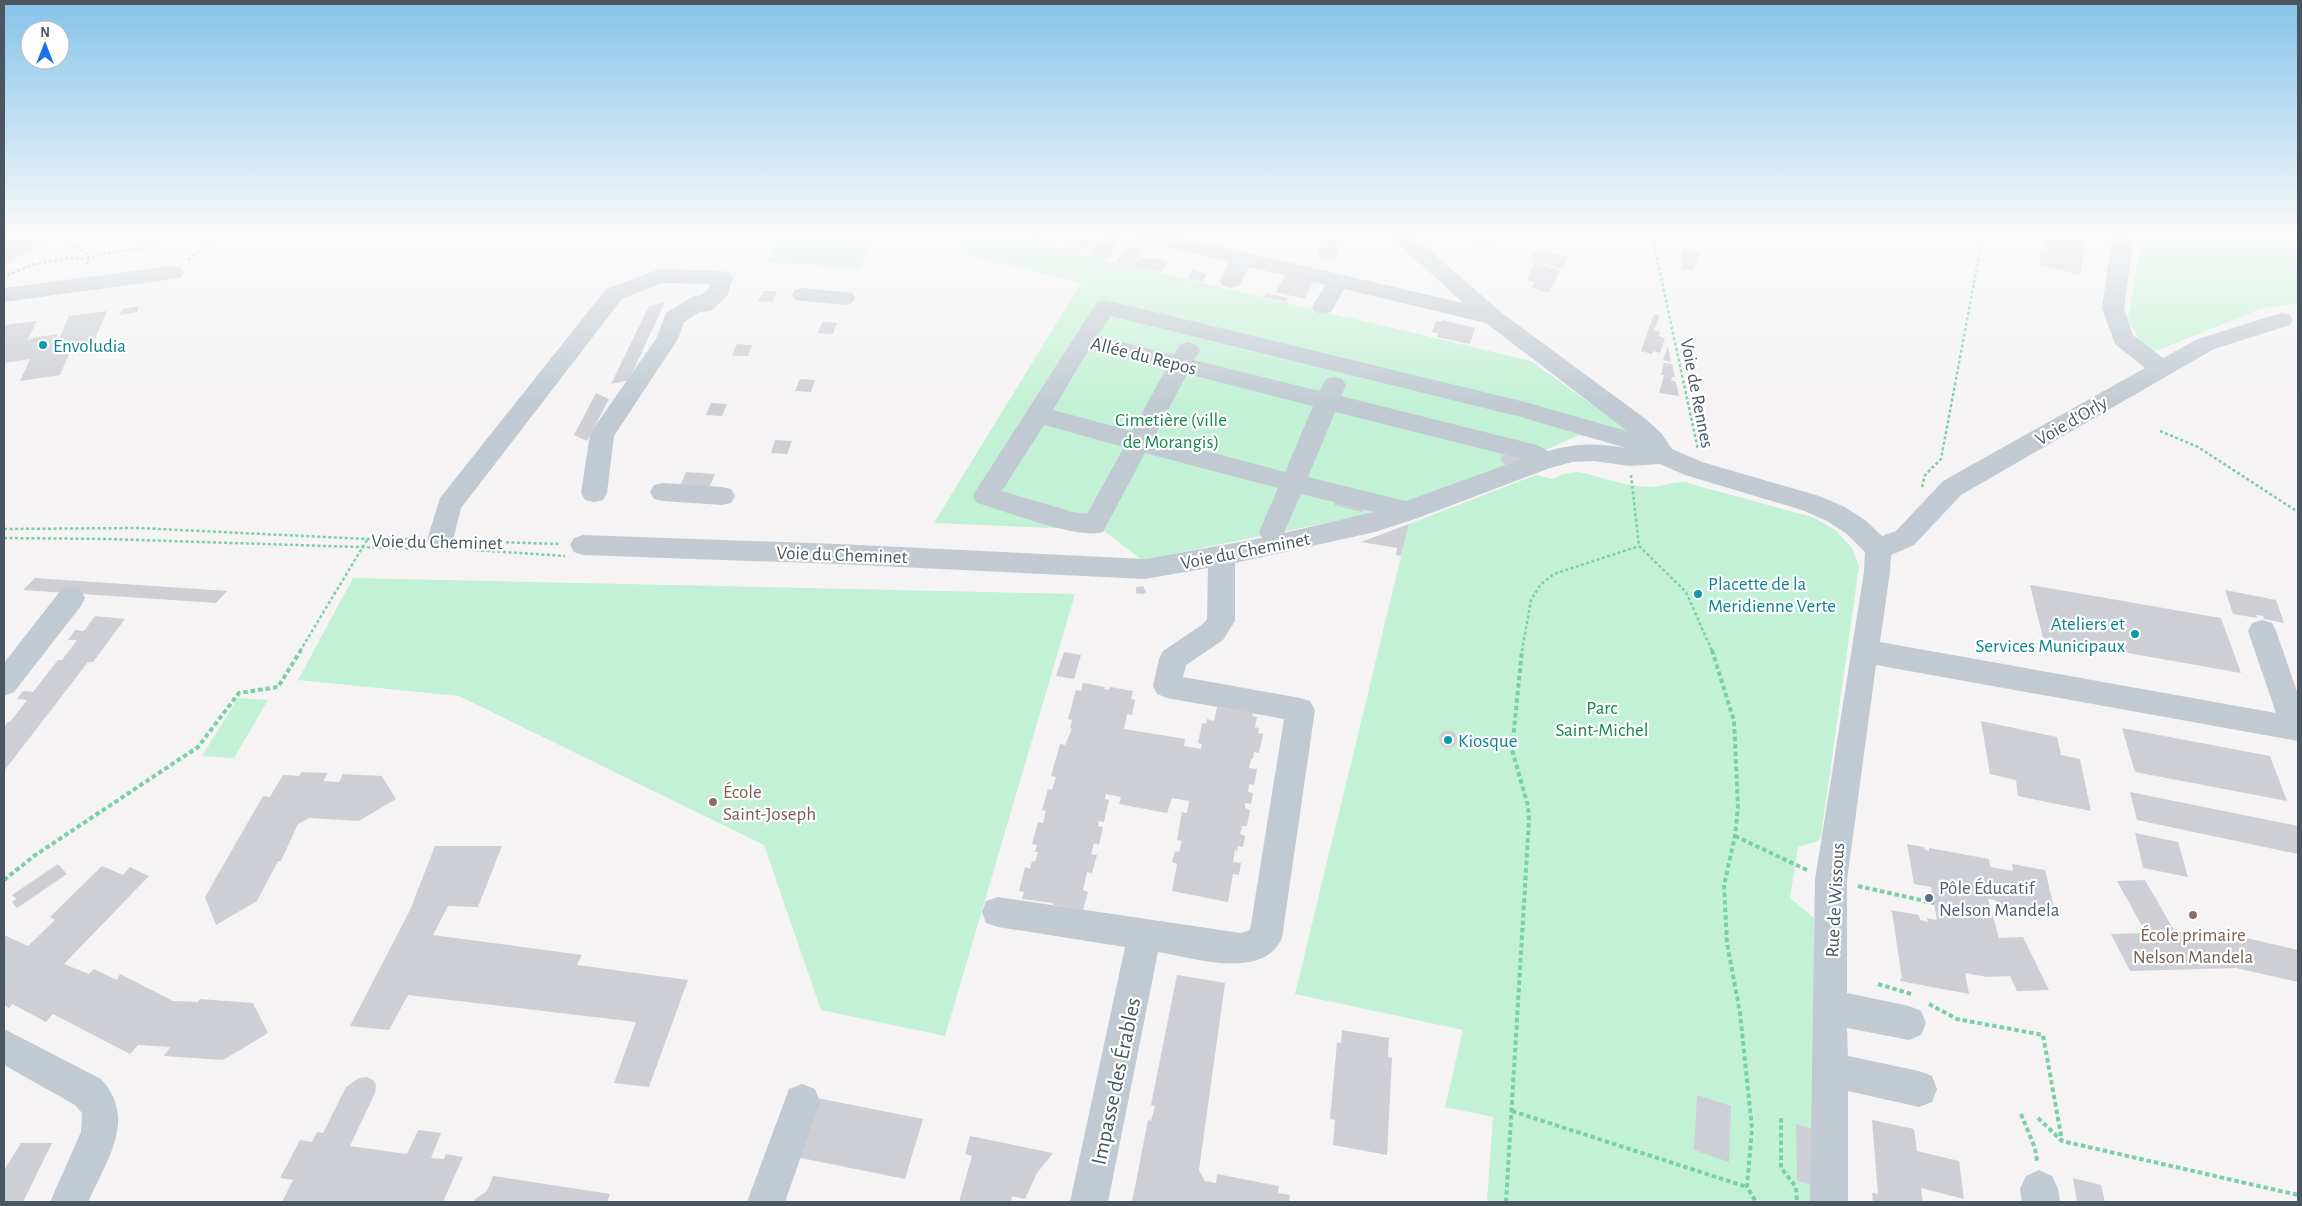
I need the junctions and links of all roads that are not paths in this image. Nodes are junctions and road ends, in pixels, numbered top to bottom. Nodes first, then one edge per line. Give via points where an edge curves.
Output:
1 (33, 291) edge
2 (621, 291) edge
3 (719, 291) edge
4 (1332, 291) edge
5 (1381, 291) edge
6 (1463, 291) edge
7 (2115, 291) edge
8 (4, 295) edge
9 (803, 295) dead end
10 (844, 298) dead end
11 (1323, 307) dead end
12 (1494, 318) junction
13 (2282, 320) dead end
14 (1199, 330) junction
15 (1083, 340) junction
16 (1345, 357) junction
17 (1180, 364) junction
18 (2161, 369) junction
19 (1327, 401) junction
20 (1038, 415) junction
21 (1138, 441) junction
22 (1656, 446) junction
23 (1543, 462) junction
24 (1292, 483) junction
25 (663, 492) dead end
26 (594, 493) dead end
27 (722, 496) dead end
28 (1409, 511) junction
29 (1094, 525) junction
30 (1272, 532) dead end
31 (440, 540) road end
32 (583, 545) road end
33 (1222, 556) junction
34 (1878, 560) junction
35 (1088, 566) junction
36 (71, 598) dead end
37 (2262, 631) dead end
38 (1864, 651) junction
39 (4, 684) edge
40 (998, 912) dead end
41 (1142, 947) junction
42 (1915, 1006) road end
43 (1830, 1007) junction
44 (4, 1046) edge
45 (1831, 1070) junction
46 (1919, 1089) dead end
47 (802, 1102) dead end
48 (69, 1202) edge
49 (766, 1202) edge
50 (1088, 1202) edge
51 (1829, 1202) edge

1 - 8 street
2 - 31 street via 614,294 449,505
3 - 26 street via 674,318 667,339 602,435
4 - 11 street
5 - 12 street
6 - 12 street
7 - 18 street via 2113,309 2123,339
9 - 10 street
12 - 22 street
13 - 18 street, Voie d'Orly via 2206,344
14 - 15 street via 1105,307
14 - 16 street
14 - 17 street
15 - 17 street, Allée du Repos
15 - 20 street, Allée du Repos
16 - 19 street
16 - 22 street
17 - 19 street, Allée du Repos
17 - 21 street
18 - 34 street, Voie d'Orly via 1952,488 1905,538
19 - 23 street, Allée du Repos via 1537,454
19 - 24 street
20 - 21 street
20 - 29 street, Allée du Repos via 986,496 1073,522
21 - 24 street
21 - 29 street
22 - 23 street, Voie du Cheminet via 1628,457 1582,452
22 - 34 street via 1694,469 1810,503 1836,514 1856,527
23 - 28 street, Voie du Cheminet
24 - 28 street
24 - 30 street
25 - 27 street
28 - 33 street, Voie du Cheminet via 1338,532
29 - 35 street
32 - 35 street, Voie du Cheminet
33 - 35 street, Voie du Cheminet via 1145,569
33 - 41 street via 1221,621 1213,632 1173,659 1167,686 1300,710 1265,938 1258,944 1241,949
34 - 38 street, Rue de Wissous
36 - 39 street
37 - 38 street via 2296,729
38 - 43 street, Rue de Wissous via 1831,880
40 - 41 street
41 - 50 street, Impasse des Érables
42 - 43 street
43 - 45 street, Rue de Wissous
44 - 48 street via 88,1092 100,1109 102,1124 99,1135
45 - 46 street
45 - 51 street, Rue de Wissous
47 - 49 street

